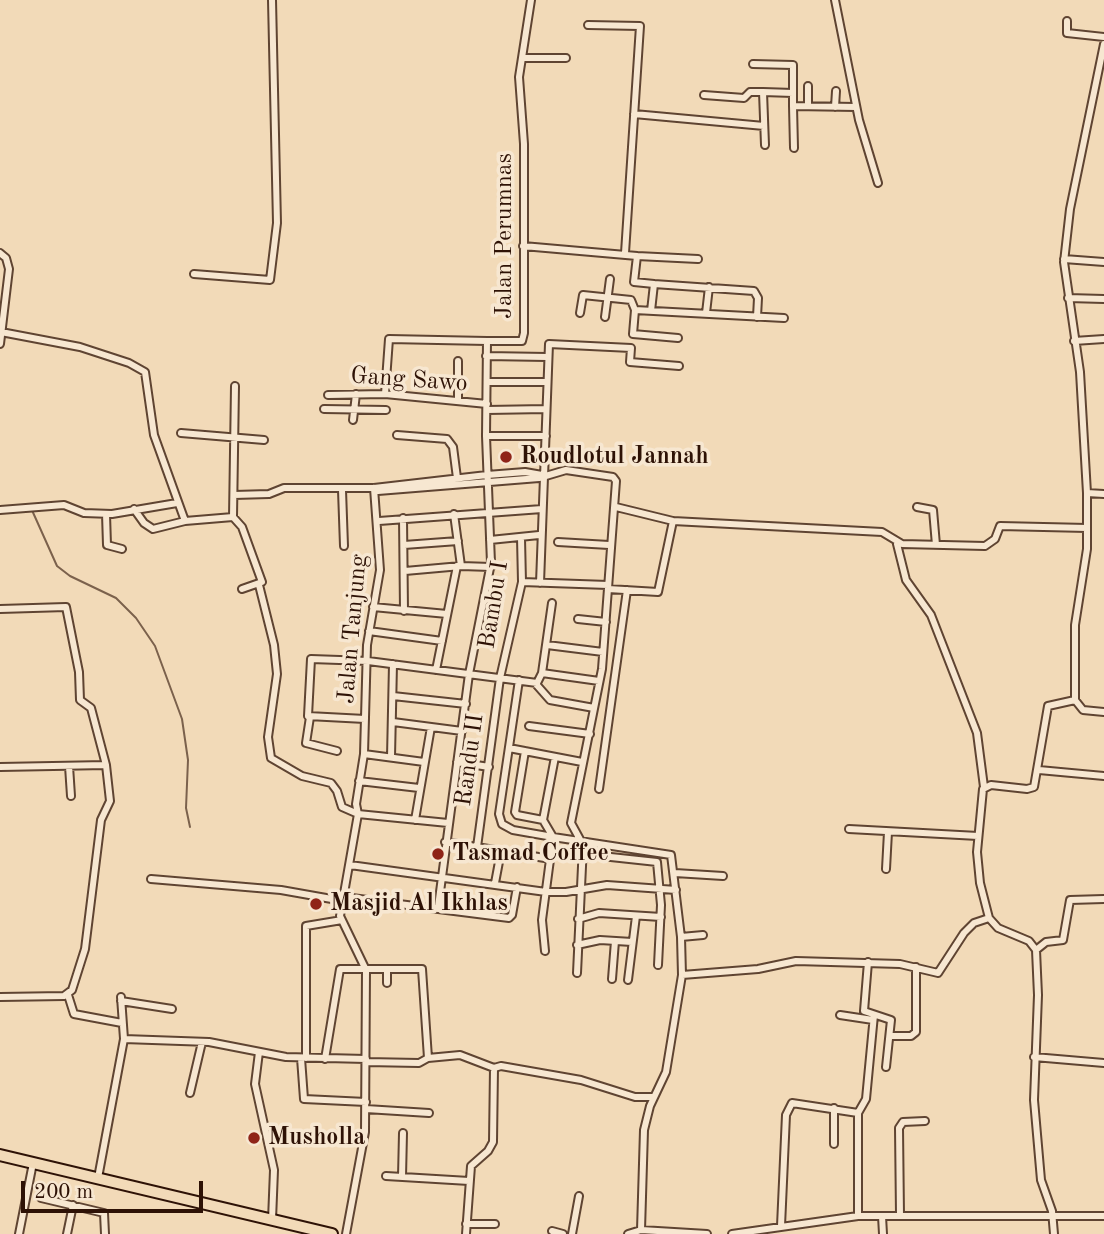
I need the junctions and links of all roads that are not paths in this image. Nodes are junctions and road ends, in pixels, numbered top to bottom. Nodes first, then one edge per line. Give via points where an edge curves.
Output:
1 (272, 0) edge
2 (531, 0) edge
3 (835, 0) edge
4 (1067, 21) dead end
5 (588, 25) dead end
6 (1104, 37) edge
7 (1104, 44) edge
8 (522, 58) junction
9 (566, 58) dead end
10 (753, 64) dead end
11 (1101, 81) edge
12 (808, 86) dead end
13 (836, 91) dead end
14 (763, 92) junction
15 (793, 93) junction
16 (704, 95) dead end
17 (793, 106) junction
18 (808, 106) junction
19 (835, 107) junction
20 (856, 107) junction
21 (634, 114) junction
22 (764, 126) junction
23 (765, 145) dead end
24 (794, 148) dead end
25 (878, 183) dead end
26 (523, 246) junction
27 (0, 253) edge
28 (625, 253) junction
29 (637, 256) junction
30 (698, 259) dead end
31 (1064, 259) junction
32 (1104, 262) edge
33 (194, 274) dead end
34 (610, 279) dead end
35 (634, 282) junction
36 (654, 284) junction
37 (709, 287) junction
38 (608, 298) junction
39 (1068, 298) junction
40 (1104, 299) edge
41 (631, 300) junction
42 (635, 310) junction
43 (651, 311) junction
44 (580, 313) dead end
45 (706, 313) junction
46 (605, 317) dead end
47 (757, 317) junction
48 (785, 318) dead end
49 (1, 332) edge
50 (632, 334) junction
51 (678, 338) dead end
52 (1104, 340) edge
53 (487, 341) junction
54 (1074, 341) junction
55 (0, 344) edge
56 (631, 348) junction
57 (486, 356) junction
58 (547, 357) junction
59 (458, 361) dead end
60 (679, 366) dead end
61 (487, 382) junction
62 (545, 382) junction
63 (235, 386) dead end
64 (328, 394) dead end
65 (356, 394) junction
66 (385, 394) junction
67 (458, 399) junction
68 (487, 407) junction
69 (354, 408) junction
70 (324, 409) dead end
71 (547, 409) junction
72 (386, 410) dead end
73 (353, 420) dead end
74 (181, 433) dead end
75 (397, 435) dead end
76 (232, 436) junction
77 (486, 436) junction
78 (546, 436) junction
79 (264, 440) dead end
80 (542, 474) junction
81 (487, 477) junction
82 (457, 478) junction
83 (374, 488) junction
84 (342, 490) junction
85 (1087, 493) junction
86 (1104, 494) edge
87 (234, 495) junction
88 (177, 503) junction
89 (616, 507) junction
90 (917, 507) dead end
91 (134, 509) junction
92 (542, 509) junction
93 (0, 510) edge
94 (489, 511) junction
95 (106, 514) junction
96 (454, 514) junction
97 (233, 517) junction
98 (402, 518) junction
99 (185, 521) junction
100 (379, 521) junction
101 (673, 522) junction
102 (1087, 528) junction
103 (540, 535) junction
104 (521, 538) junction
105 (490, 540) junction
106 (458, 541) junction
107 (558, 542) dead end
108 (897, 544) junction
109 (404, 545) junction
110 (609, 545) junction
111 (936, 545) junction
112 (344, 546) dead end
113 (122, 549) dead end
114 (459, 566) junction
115 (491, 567) junction
116 (405, 571) junction
117 (522, 582) junction
118 (540, 583) junction
119 (260, 585) junction
120 (608, 587) junction
121 (242, 589) dead end
122 (627, 590) junction
123 (552, 603) dead end
124 (373, 607) junction
125 (0, 609) edge
126 (404, 611) junction
127 (447, 614) junction
128 (578, 619) dead end
129 (606, 621) junction
130 (369, 631) junction
131 (442, 640) junction
132 (547, 645) junction
133 (603, 652) junction
134 (368, 661) junction
135 (393, 664) junction
136 (436, 670) junction
137 (542, 673) junction
138 (469, 674) junction
139 (500, 678) junction
140 (519, 680) junction
141 (600, 681) junction
142 (535, 683) junction
143 (393, 696) junction
144 (1074, 699) junction
145 (466, 704) junction
146 (594, 708) junction
147 (1104, 712) edge
148 (310, 717) junction
149 (365, 719) junction
150 (393, 722) junction
151 (529, 726) dead end
152 (431, 727) junction
153 (462, 731) junction
154 (590, 734) junction
155 (509, 748) junction
156 (337, 751) dead end
157 (526, 751) junction
158 (364, 754) junction
159 (391, 757) junction
160 (555, 757) junction
161 (582, 761) junction
162 (424, 762) junction
163 (457, 762) junction
164 (106, 765) junction
165 (69, 766) junction
166 (489, 766) junction
167 (0, 767) edge
168 (1039, 769) junction
169 (1104, 776) edge
170 (359, 781) junction
171 (984, 787) junction
172 (419, 788) junction
173 (598, 789) dead end
174 (71, 796) dead end
175 (358, 814) junction
176 (415, 820) junction
177 (543, 820) junction
178 (447, 823) junction
179 (849, 829) dead end
180 (888, 831) junction
181 (978, 836) junction
182 (553, 838) junction
183 (580, 839) junction
184 (445, 842) junction
185 (477, 847) junction
186 (500, 851) junction
187 (583, 854) junction
188 (551, 859) junction
189 (349, 865) junction
190 (886, 869) dead end
191 (675, 873) junction
192 (443, 875) junction
193 (723, 876) dead end
194 (150, 879) dead end
195 (495, 883) junction
196 (517, 887) junction
197 (578, 890) junction
198 (676, 890) junction
199 (660, 891) junction
200 (546, 892) junction
201 (344, 899) junction
202 (1104, 899) edge
203 (438, 907) junction
204 (636, 916) junction
205 (661, 917) junction
206 (989, 918) junction
207 (578, 919) junction
208 (342, 920) junction
209 (703, 935) dead end
210 (681, 937) junction
211 (614, 941) junction
212 (632, 942) junction
213 (577, 945) junction
214 (1036, 950) junction
215 (545, 951) dead end
216 (868, 962) junction
217 (658, 965) dead end
218 (916, 967) junction
219 (387, 969) junction
220 (366, 970) junction
221 (577, 973) dead end
222 (682, 975) junction
223 (612, 979) dead end
224 (628, 980) dead end
225 (387, 983) dead end
226 (68, 995) junction
227 (0, 997) edge
228 (172, 1009) dead end
229 (840, 1015) dead end
230 (873, 1017) junction
231 (122, 1023) junction
232 (891, 1036) junction
233 (124, 1039) junction
234 (202, 1042) junction
235 (259, 1052) junction
236 (1034, 1057) junction
237 (303, 1058) junction
238 (428, 1058) junction
239 (325, 1059) junction
240 (366, 1060) junction
241 (1104, 1063) edge
242 (886, 1067) dead end
243 (494, 1068) junction
244 (190, 1093) dead end
245 (653, 1097) junction
246 (366, 1106) junction
247 (834, 1108) junction
248 (429, 1113) dead end
249 (858, 1113) junction
250 (925, 1121) dead end
251 (403, 1133) dead end
252 (313, 1136) dead end
253 (363, 1142) junction
254 (834, 1144) dead end
255 (0, 1155) edge
256 (33, 1163) junction
257 (386, 1176) dead end
258 (402, 1177) junction
259 (98, 1178) junction
260 (469, 1181) junction
261 (579, 1196) dead end
262 (41, 1198) dead end
263 (73, 1205) junction
264 (900, 1215) junction
265 (1052, 1215) junction
266 (858, 1216) junction
267 (882, 1216) junction
268 (1104, 1216) edge
269 (272, 1220) junction
270 (466, 1224) junction
271 (495, 1224) dead end
272 (781, 1226) junction
273 (641, 1230) junction
274 (308, 1231) edge
275 (552, 1231) dead end
276 (659, 1232) edge
277 (19, 1234) edge
278 (67, 1234) edge
279 (105, 1234) edge
280 (332, 1234) edge
281 (346, 1234) edge
282 (466, 1234) edge
283 (563, 1234) edge
284 (572, 1234) edge
285 (628, 1234) edge
286 (708, 1234) edge
287 (732, 1234) edge
288 (883, 1234) edge
289 (1054, 1234) edge

1 - 33 street via 276,223 270,280
2 - 8 street, Jalan Perumnas
3 - 20 street
4 - 6 street via 1067,33
5 - 21 street via 640,26
7 - 11 street
8 - 9 street
8 - 26 street, Jalan Perumnas
10 - 15 street via 793,65
11 - 31 street via 1070,209
12 - 18 street
13 - 19 street
14 - 15 street
14 - 16 street via 750,92 744,98
14 - 22 street
15 - 17 street
17 - 18 street
17 - 24 street
18 - 19 street
19 - 20 street
20 - 25 street
21 - 22 street
21 - 28 street
22 - 23 street
26 - 28 street
26 - 53 street, Jalan Perumnas via 523,339
27 - 49 street via 9,269
28 - 29 street
29 - 30 street
29 - 35 street
31 - 32 street
31 - 39 street
34 - 38 street
35 - 36 street
35 - 41 street
36 - 37 street
36 - 43 street
37 - 45 street
37 - 47 street via 756,292
38 - 41 street
38 - 44 street via 583,295
38 - 46 street
39 - 40 street
39 - 54 street
41 - 42 street
42 - 43 street
42 - 50 street
43 - 45 street
45 - 47 street
47 - 48 street
49 - 55 street
49 - 88 street via 80,347 145,372 150,421
50 - 51 street
50 - 56 street
52 - 54 street
53 - 57 street, Jalan Perumnas
53 - 66 street via 389,339
54 - 85 street
56 - 58 street via 550,342
56 - 60 street via 630,362
57 - 58 street
57 - 61 street, Jalan Perumnas
58 - 62 street
59 - 67 street
61 - 62 street
61 - 68 street, Jalan Perumnas
62 - 71 street
63 - 76 street
64 - 65 street, Gang Sawo
65 - 66 street, Gang Sawo
65 - 69 street
66 - 67 street, Gang Sawo
67 - 68 street, Gang Sawo
68 - 71 street, Gang Sawo
68 - 77 street, Jalan Perumnas
69 - 70 street
69 - 72 street
69 - 73 street
71 - 78 street
74 - 76 street
75 - 82 street via 447,439 453,447
76 - 79 street
76 - 87 street
77 - 78 street
77 - 81 street, Jalan Perumnas
78 - 80 street
80 - 81 street via 539,478
80 - 89 street via 566,470 613,477 617,481
80 - 92 street
81 - 82 street
81 - 83 street
81 - 94 street, Jalan Perumnas
82 - 83 street
83 - 84 street
83 - 100 street, Jalan Tanjung
84 - 87 street via 284,488 269,494
84 - 112 street
85 - 86 street
85 - 102 street
87 - 97 street
88 - 91 street
88 - 99 street
89 - 101 street
89 - 110 street
90 - 111 street via 933,510
91 - 95 street
91 - 99 street via 153,529
92 - 94 street
92 - 103 street
93 - 95 street via 64,505
94 - 96 street
94 - 105 street, Jalan Perumnas
95 - 113 street via 107,545
96 - 98 street
96 - 106 street
97 - 99 street
97 - 119 street via 242,527
98 - 100 street
98 - 109 street
100 - 124 street, Jalan Tanjung via 380,570
101 - 108 street via 882,532
101 - 122 street via 660,589 656,594
102 - 111 street via 1000,526 995,539 985,546
102 - 144 street via 1075,625
103 - 104 street
103 - 118 street
104 - 105 street
104 - 117 street, Bambu I
105 - 115 street, Jalan Perumnas
106 - 109 street
106 - 114 street
107 - 110 street
108 - 111 street
108 - 171 street via 906,580 931,615 977,733
109 - 116 street
110 - 120 street
114 - 115 street
114 - 116 street
114 - 127 street
115 - 138 street, Jalan Perumnas
116 - 126 street
117 - 118 street
117 - 139 street, Bambu I
118 - 120 street
119 - 121 street
119 - 175 street via 277,674 268,750 271,758 285,769 331,783 342,807
120 - 122 street
120 - 129 street
122 - 173 street
123 - 132 street
124 - 126 street
124 - 130 street, Jalan Tanjung
125 - 164 street via 66,607 80,700 91,708
126 - 127 street
127 - 131 street
128 - 129 street
129 - 133 street
130 - 131 street
130 - 134 street, Jalan Tanjung
131 - 136 street
132 - 133 street
132 - 137 street
133 - 141 street
134 - 135 street
134 - 148 street via 311,659
134 - 149 street, Jalan Tanjung
135 - 136 street
135 - 143 street
136 - 138 street
137 - 141 street
137 - 142 street
138 - 139 street
138 - 145 street, Jalan Perumnas
139 - 140 street
139 - 166 street, Randu II
140 - 142 street
140 - 155 street
141 - 146 street
142 - 146 street via 550,700
143 - 145 street
143 - 150 street
144 - 147 street via 1083,710
144 - 168 street via 1048,706
145 - 153 street, Jalan Perumnas
146 - 154 street
148 - 149 street
148 - 156 street via 306,743
149 - 158 street, Jalan Tanjung
150 - 152 street
150 - 159 street
151 - 154 street
152 - 153 street
152 - 162 street
153 - 163 street, Jalan Perumnas
154 - 161 street
155 - 157 street
155 - 182 street via 499,814 502,824
157 - 160 street
157 - 177 street via 515,812
158 - 159 street
158 - 170 street, Jalan Tanjung
159 - 162 street
160 - 161 street
160 - 177 street
161 - 183 street via 571,823
162 - 172 street
163 - 166 street
163 - 178 street, Jalan Perumnas
164 - 165 street
164 - 226 street via 110,801 101,820 85,949
165 - 167 street
165 - 174 street
166 - 185 street, Randu II
168 - 169 street
168 - 171 street via 1031,789
170 - 172 street
170 - 175 street, Jalan Tanjung
171 - 181 street
172 - 176 street
175 - 176 street
175 - 189 street, Jalan Tanjung
176 - 178 street
177 - 182 street
178 - 184 street, Jalan Perumnas
179 - 180 street
180 - 181 street
180 - 190 street
181 - 206 street via 980,883
182 - 183 street
182 - 188 street
183 - 187 street
183 - 191 street via 666,853 672,857
184 - 185 street
184 - 192 street, Jalan Perumnas
185 - 186 street
186 - 188 street
186 - 195 street
187 - 197 street
187 - 199 street via 656,861
188 - 200 street
189 - 192 street
189 - 201 street, Jalan Tanjung
191 - 193 street
191 - 198 street
192 - 195 street
192 - 203 street, Jalan Perumnas
194 - 201 street
195 - 196 street
196 - 200 street
196 - 203 street via 509,918
197 - 199 street via 607,885
197 - 200 street
197 - 207 street
198 - 199 street
198 - 210 street
199 - 205 street
200 - 215 street via 542,920
201 - 203 street
201 - 208 street, Jalan Tanjung
202 - 214 street via 1070,900 1063,940 1046,942
204 - 205 street
204 - 207 street via 599,913
204 - 212 street
205 - 217 street
206 - 214 street
206 - 218 street via 964,933 942,970 929,973
207 - 213 street
208 - 220 street
208 - 237 street via 306,924
209 - 210 street
210 - 222 street
211 - 212 street
211 - 213 street
211 - 223 street
212 - 224 street
213 - 221 street
214 - 236 street
216 - 218 street
216 - 222 street via 790,961 758,969
216 - 230 street via 863,1009
218 - 232 street via 916,1032
219 - 220 street
219 - 225 street
219 - 238 street via 424,971
220 - 239 street via 338,971
220 - 240 street
222 - 245 street via 667,1065
226 - 227 street
226 - 231 street via 74,1014
228 - 231 street via 121,999
229 - 230 street
230 - 232 street via 891,1018
230 - 249 street via 866,1099
231 - 233 street
232 - 242 street
233 - 234 street
233 - 259 street
234 - 235 street
234 - 244 street
235 - 237 street
235 - 269 street via 255,1084 274,1170
236 - 241 street
236 - 265 street via 1041,1180
237 - 239 street
237 - 246 street via 304,1099
238 - 240 street via 419,1063
238 - 243 street via 460,1055
239 - 240 street
240 - 246 street
243 - 245 street via 581,1080 635,1097
243 - 260 street via 493,1142 472,1163
245 - 273 street via 644,1130
246 - 248 street
246 - 253 street
247 - 249 street
247 - 254 street
247 - 272 street via 796,1103 787,1109
249 - 266 street
250 - 264 street via 903,1122 899,1128
251 - 258 street
252 - 253 street
253 - 281 street
255 - 256 highway
256 - 259 highway
256 - 277 street
257 - 258 street
258 - 260 street
259 - 269 highway
260 - 270 street
261 - 284 street
262 - 263 street
263 - 278 street
263 - 279 street via 104,1213
264 - 265 street
264 - 267 street
265 - 268 street
265 - 289 street
266 - 267 street
266 - 272 street
267 - 288 street
269 - 274 highway
270 - 271 street
270 - 282 street
272 - 287 street
273 - 276 street
273 - 285 street
274 - 280 highway
275 - 283 street
276 - 286 street

